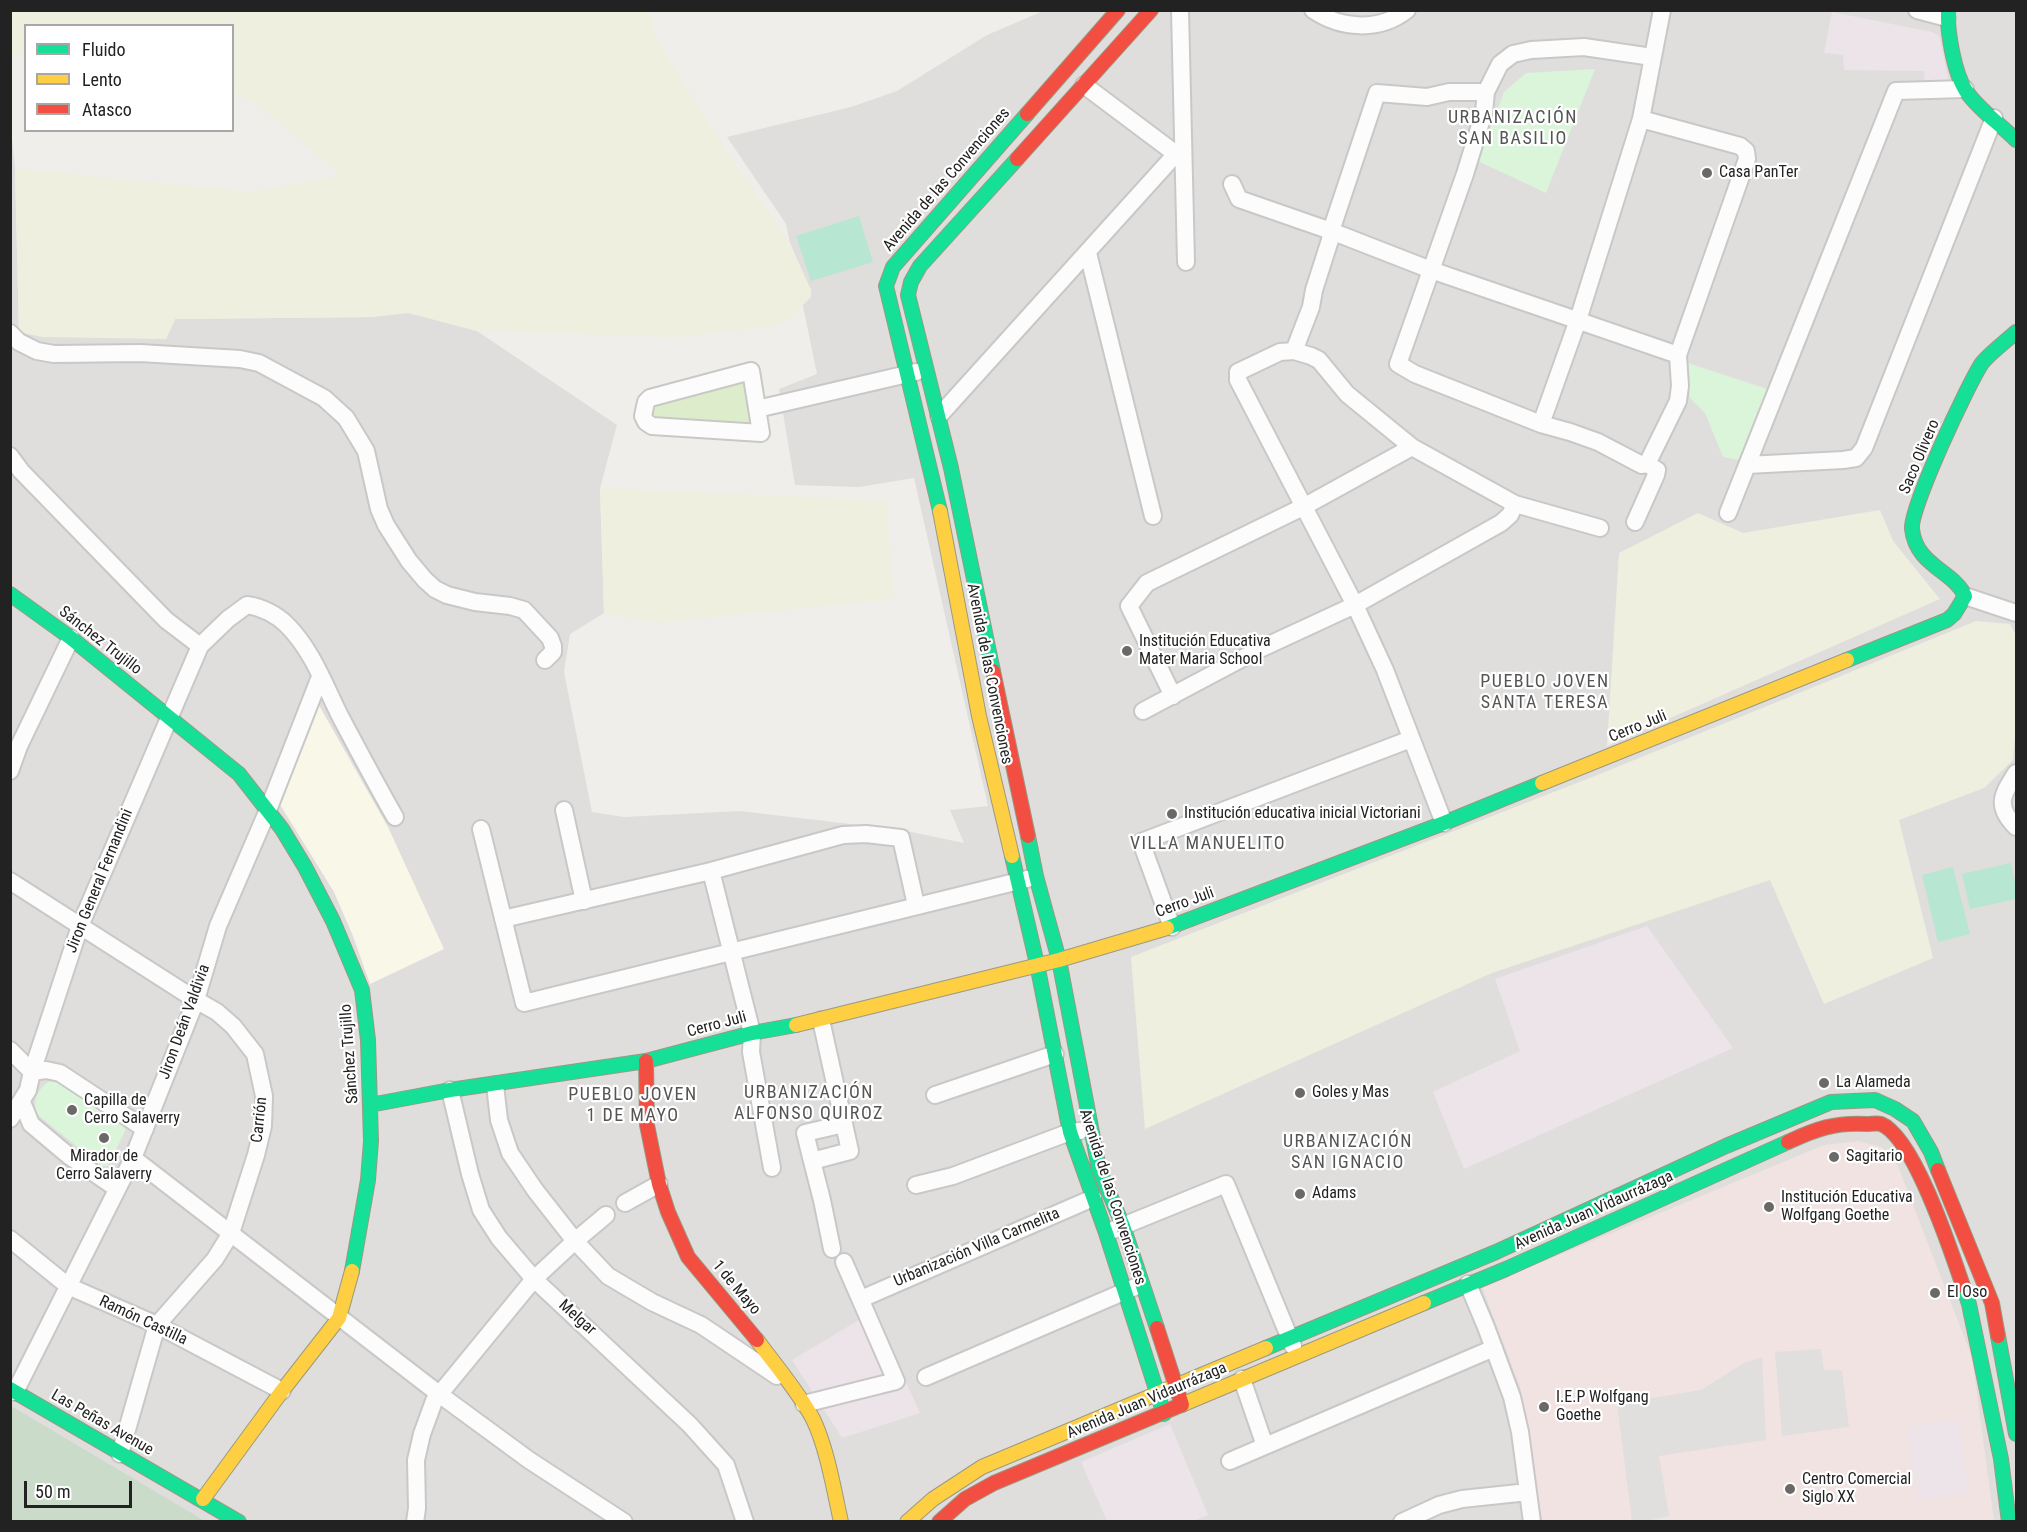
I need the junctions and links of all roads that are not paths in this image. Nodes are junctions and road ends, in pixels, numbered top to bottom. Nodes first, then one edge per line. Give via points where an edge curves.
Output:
1 (1118, 10) edge
2 (1151, 10) edge
3 (1180, 10) edge
4 (1313, 10) edge
5 (1407, 10) edge
6 (1662, 10) edge
7 (1917, 10) edge
8 (1947, 14) edge
9 (1652, 57) junction
10 (1084, 85) junction
11 (1965, 89) junction
12 (1486, 92) junction
13 (1994, 118) junction
14 (1641, 119) junction
15 (2016, 140) edge
16 (1180, 150) junction
17 (1232, 184) dead end
18 (1331, 231) junction
19 (1088, 254) junction
20 (1186, 262) dead end
21 (1431, 270) junction
22 (1578, 320) junction
23 (2016, 332) edge
24 (10, 333) edge
25 (1294, 351) junction
26 (1678, 355) junction
27 (926, 370) junction
28 (908, 374) junction
29 (757, 409) junction
30 (939, 416) junction
31 (1541, 424) junction
32 (1412, 447) junction
33 (10, 456) edge
34 (1647, 464) junction
35 (1747, 465) junction
36 (1515, 504) junction
37 (1305, 506) junction
38 (1728, 513) dead end
39 (1152, 516) dead end
40 (1635, 522) dead end
41 (1600, 528) dead end
42 (10, 594) edge
43 (1965, 596) junction
44 (978, 599) junction
45 (958, 604) junction
46 (1355, 605) junction
47 (2016, 610) edge
48 (71, 638) junction
49 (200, 646) junction
50 (545, 660) dead end
51 (320, 677) junction
52 (1173, 696) junction
53 (1143, 711) dead end
54 (169, 716) junction
55 (1411, 739) junction
56 (10, 771) edge
57 (2016, 773) edge
58 (268, 810) junction
59 (564, 810) dead end
60 (395, 817) dead end
61 (1444, 823) junction
62 (2016, 827) edge
63 (481, 830) dead end
64 (711, 871) junction
65 (1036, 876) junction
66 (10, 881) edge
67 (1017, 883) junction
68 (584, 901) junction
69 (916, 905) junction
70 (504, 919) junction
71 (80, 926) junction
72 (1172, 927) junction
73 (731, 952) junction
74 (1059, 960) junction
75 (1037, 964) junction
76 (196, 1000) junction
77 (821, 1020) junction
78 (752, 1033) junction
79 (10, 1050) edge
80 (1055, 1054) junction
81 (646, 1061) junction
82 (32, 1071) junction
83 (495, 1084) junction
84 (450, 1090) junction
85 (935, 1095) dead end
86 (22, 1102) junction
87 (370, 1105) junction
88 (10, 1119) edge
89 (844, 1124) junction
90 (145, 1128) junction
91 (1091, 1129) junction
92 (1070, 1132) junction
93 (133, 1158) junction
94 (812, 1161) junction
95 (772, 1168) dead end
96 (659, 1184) junction
97 (916, 1185) dead end
98 (116, 1188) junction
99 (1093, 1198) junction
100 (626, 1203) dead end
101 (606, 1215) dead end
102 (1122, 1226) junction
103 (231, 1233) junction
104 (1106, 1233) junction
105 (10, 1239) edge
106 (575, 1241) junction
107 (832, 1249) dead end
108 (844, 1262) dead end
109 (534, 1279) junction
110 (1142, 1284) junction
111 (1468, 1284) junction
112 (68, 1286) junction
113 (1125, 1290) junction
114 (861, 1299) junction
115 (339, 1318) junction
116 (157, 1325) junction
117 (1290, 1338) junction
118 (1494, 1348) junction
119 (2001, 1354) junction
120 (1298, 1355) junction
121 (1979, 1359) junction
122 (926, 1377) dead end
123 (1242, 1379) junction
124 (787, 1383) junction
125 (1175, 1386) junction
126 (13, 1391) edge
127 (282, 1391) junction
128 (1157, 1393) junction
129 (439, 1394) junction
130 (804, 1404) junction
131 (1182, 1405) junction
132 (1164, 1414) junction
133 (2016, 1434) edge
134 (1265, 1446) junction
135 (120, 1454) junction
136 (1230, 1461) dead end
137 (1528, 1492) junction
138 (203, 1499) junction
139 (239, 1521) edge
140 (415, 1521) edge
141 (624, 1521) edge
142 (745, 1521) edge
143 (841, 1521) edge
144 (907, 1521) edge
145 (939, 1521) edge
146 (1402, 1521) edge
147 (1532, 1521) edge
148 (2009, 1521) edge

1 - 28 street, Avenida de las Convenciones via 893,267 887,295
2 - 10 street, Avenida de las Convenciones
3 - 16 street
4 - 5 street via 1343,25 1361,26
6 - 9 street
7 - 8 street
8 - 11 street via 1952,49
9 - 12 street via 1584,47 1531,50 1513,54 1500,64
9 - 14 street
10 - 16 street
10 - 27 street, Avenida de las Convenciones via 914,275 908,295
11 - 13 street
11 - 35 street via 1896,91
12 - 18 street via 1449,92 1427,98 1377,93
12 - 21 street via 1484,112
13 - 15 street
13 - 35 street via 1864,448 1856,458 1843,460
14 - 22 street
14 - 26 street via 1740,146 1746,151 1747,159
16 - 19 street
16 - 20 street
17 - 18 street via 1239,199
18 - 21 street
18 - 25 street via 1311,307
19 - 30 street
19 - 39 street
21 - 22 street
21 - 31 street via 1398,364
22 - 26 street
22 - 31 street
23 - 43 street, Saco Olivero via 1983,362 1968,388 1914,515 1912,529 1919,549
24 - 50 street via 37,351 54,354 240,358 258,363 324,398 346,418 366,451 386,525 425,580 447,595 524,610 550,638 553,652
25 - 32 street via 1318,360 1347,394
25 - 37 street via 1280,352 1238,372 1238,380
26 - 34 street via 1678,401
27 - 28 street
27 - 30 street, Avenida de las Convenciones
28 - 29 street
28 - 45 street, Avenida de las Convenciones
29 - 29 street via 751,371 650,398 643,416 652,426 760,433
30 - 44 street, Avenida de las Convenciones
31 - 34 street via 1598,442
32 - 36 street
32 - 37 street
33 - 49 street via 166,620
34 - 40 street via 1657,470 1656,475
35 - 38 street
36 - 41 street
36 - 46 street via 1501,523
37 - 46 street
37 - 52 street via 1147,583 1129,606
42 - 48 street, Sánchez Trujillo
43 - 47 street
43 - 61 street, Cerro Juli via 1947,620
44 - 45 street
44 - 65 street, Avenida de las Convenciones
45 - 67 street, Avenida de las Convenciones
46 - 52 street via 1260,649
46 - 55 street
48 - 54 street, Sánchez Trujillo
48 - 56 street
49 - 51 street via 237,612 247,605 256,606 288,626
49 - 54 street, Jiron General Fernandini
51 - 58 street, Jiron Deán Valdivia
51 - 60 street
52 - 53 street
54 - 58 street, Sánchez Trujillo via 239,774
54 - 71 street, Jiron General Fernandini
55 - 61 street
55 - 72 street via 1141,842
57 - 62 street via 2001,803
58 - 76 street, Jiron Deán Valdivia via 218,926
58 - 87 street, Sánchez Trujillo via 324,903 362,990
59 - 68 street
61 - 72 street, Cerro Juli
63 - 70 street
64 - 68 street
64 - 69 street via 843,834 901,838
64 - 73 street
65 - 67 street
65 - 74 street, Avenida de las Convenciones
66 - 71 street, Carrión
67 - 69 street
67 - 75 street, Avenida de las Convenciones
68 - 70 street
69 - 73 street
70 - 73 street via 524,1003
71 - 76 street, Carrión
71 - 82 street, Jiron General Fernandini
72 - 74 street, Cerro Juli
73 - 78 street
74 - 75 street, Cerro Juli
74 - 91 street, Avenida de las Convenciones
75 - 77 street, Cerro Juli
75 - 80 street, Avenida de las Convenciones
76 - 90 street, Jiron Deán Valdivia
76 - 103 street, Carrión via 217,1012 246,1041 255,1054 264,1096 263,1126
77 - 78 street, Cerro Juli
77 - 89 street
78 - 81 street, Cerro Juli
78 - 95 street via 751,1052
79 - 82 street
80 - 85 street
80 - 92 street, Avenida de las Convenciones
81 - 83 street, Cerro Juli
81 - 96 street, 1 de Mayo via 647,1125
82 - 86 street, Jiron General Fernandini
82 - 90 street via 60,1073
83 - 84 street, Cerro Juli
83 - 106 street via 499,1120 510,1153
84 - 87 street, Cerro Juli
84 - 109 street, Melgar via 481,1210
86 - 88 street, Jiron General Fernandini
86 - 98 street via 31,1124
87 - 115 street, Sánchez Trujillo via 368,1180 355,1258
89 - 94 street via 850,1150
89 - 94 street via 805,1133
90 - 93 street, Jiron Deán Valdivia
91 - 92 street
91 - 102 street, Avenida de las Convenciones via 1099,1169
92 - 97 street via 953,1176
92 - 99 street, Avenida de las Convenciones
93 - 98 street, Jiron Deán Valdivia
93 - 103 street
94 - 107 street
96 - 100 street
96 - 124 street, 1 de Mayo via 688,1257 742,1320
98 - 112 street, Jiron Deán Valdivia
99 - 104 street, Avenida de las Convenciones
99 - 114 street, Urbanización Villa Carmelita
101 - 106 street
102 - 104 street
102 - 110 street, Avenida de las Convenciones
102 - 117 street via 1226,1184
103 - 115 street
103 - 116 street, Carrión via 215,1259
104 - 113 street, Avenida de las Convenciones
105 - 112 street, Ramón Castilla
106 - 109 street
106 - 124 street via 608,1276 700,1325
108 - 114 street
109 - 129 street
109 - 142 street, Melgar via 690,1425 726,1465
110 - 113 street
110 - 125 street, Avenida de las Convenciones
111 - 118 street
111 - 120 street, Avenida Juan Vidaurrázaga
111 - 121 street, Avenida Juan Vidaurrázaga via 1826,1125 1880,1124 1903,1145 1923,1182 1965,1293
112 - 116 street, Ramón Castilla
112 - 126 street, Jiron Deán Valdivia
113 - 122 street
113 - 128 street, Avenida de las Convenciones
114 - 130 street via 896,1381
115 - 127 street, Sánchez Trujillo
115 - 129 street
116 - 127 street, Ramón Castilla
116 - 135 street, Carrión
117 - 119 street, Avenida Juan Vidaurrázaga via 1496,1252 1831,1102 1875,1100 1913,1120 1940,1171 1992,1303
117 - 120 street
117 - 125 street, Avenida Juan Vidaurrázaga
118 - 134 street
118 - 137 street via 1518,1420
119 - 121 street
119 - 133 street, Avenida Juan Vidaurrázaga
120 - 123 street, Avenida Juan Vidaurrázaga
121 - 148 street, Avenida Juan Vidaurrázaga via 2001,1459
123 - 131 street, Avenida Juan Vidaurrázaga
123 - 134 street
124 - 130 street, 1 de Mayo
125 - 128 street, Avenida Juan Vidaurrázaga
125 - 131 street, Avenida de las Convenciones
126 - 135 street, Las Peñas Avenue
127 - 138 street, Sánchez Trujillo
128 - 132 street, Avenida de las Convenciones
128 - 144 street, Avenida Juan Vidaurrázaga via 982,1467 954,1483
129 - 140 street via 416,1460
129 - 141 street via 529,1460
130 - 143 street, 1 de Mayo via 824,1450
131 - 132 street, Avenida Juan Vidaurrázaga
132 - 145 street, Avenida Juan Vidaurrázaga via 994,1483 965,1499
134 - 136 street
135 - 138 street, Las Peñas Avenue
137 - 146 street via 1462,1499
137 - 147 street
138 - 139 street, Las Peñas Avenue

